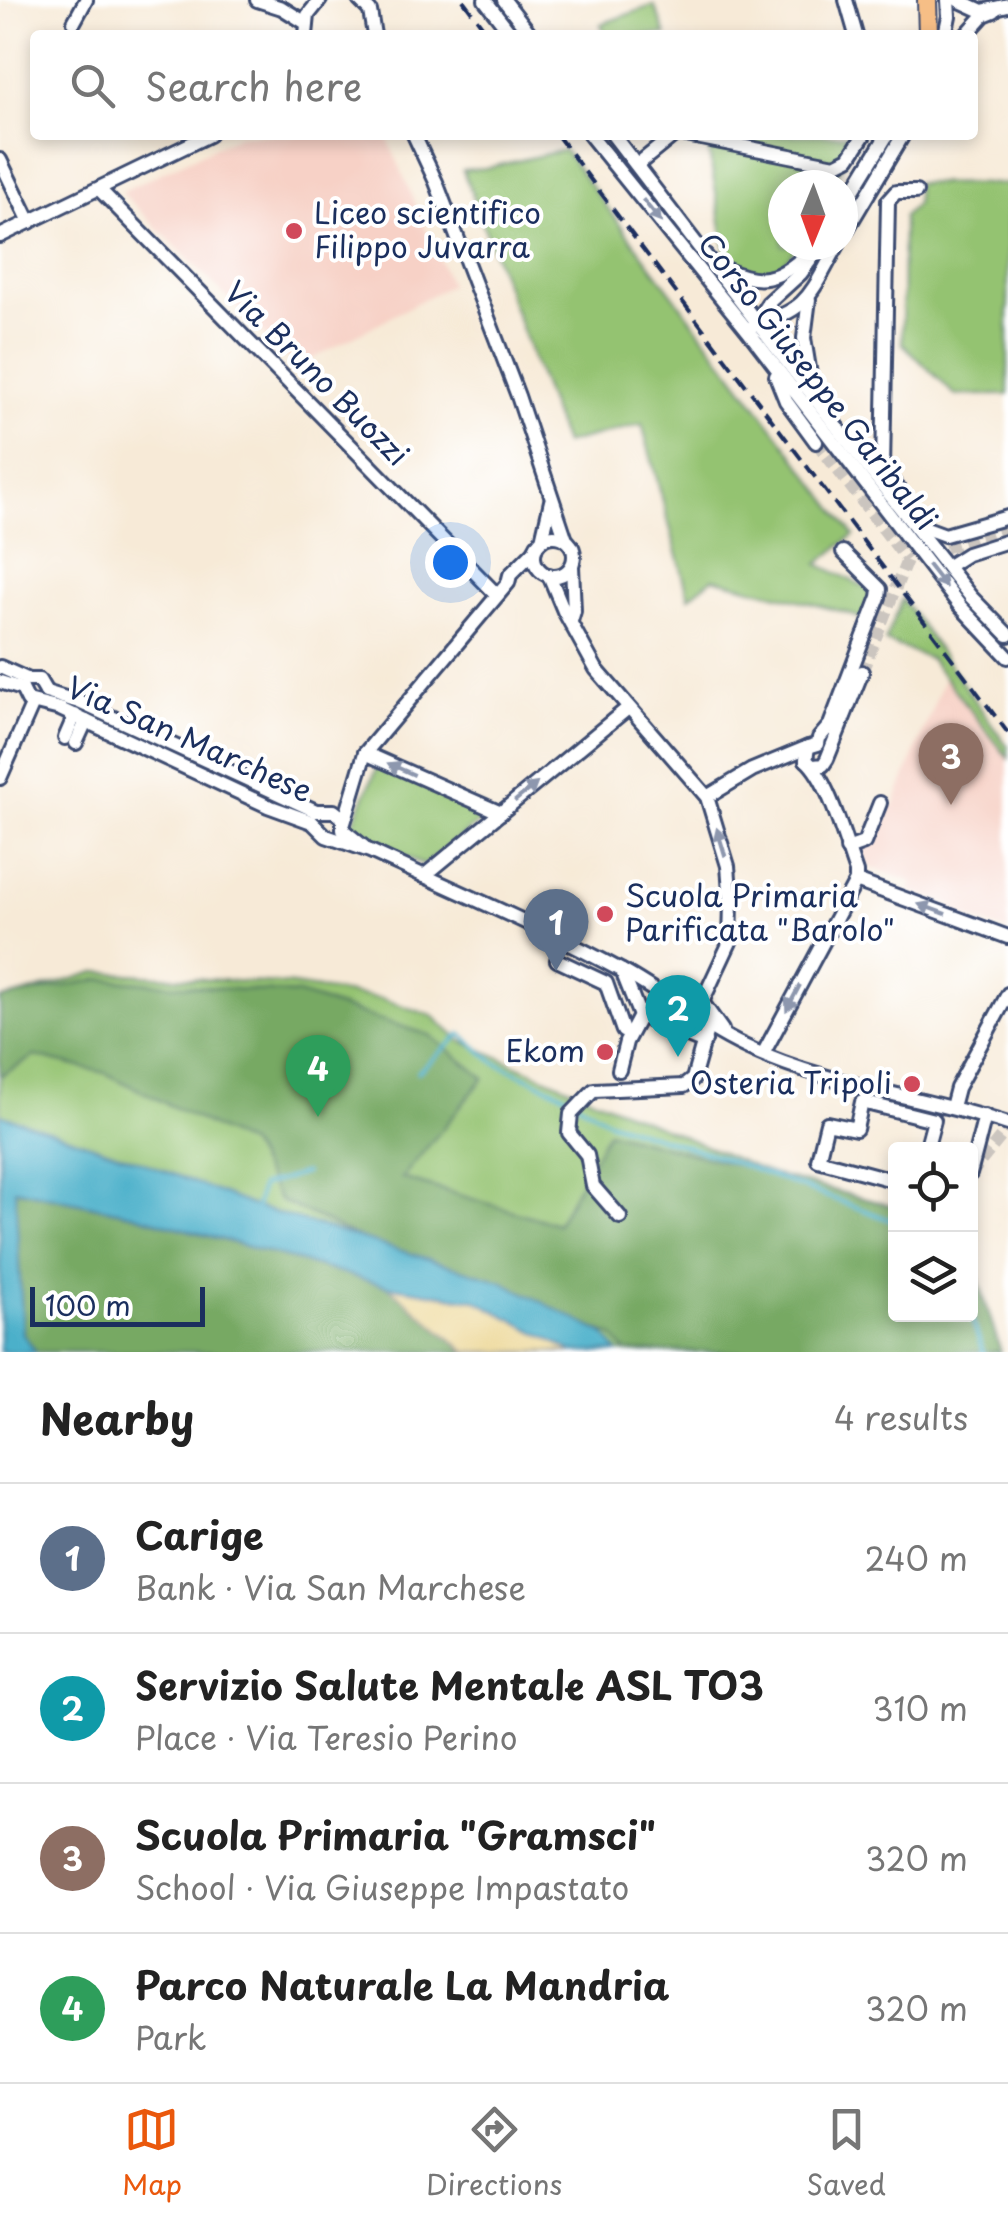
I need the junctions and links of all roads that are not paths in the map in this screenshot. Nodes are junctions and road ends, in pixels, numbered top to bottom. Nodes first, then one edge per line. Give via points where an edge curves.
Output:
1 (86, 0) edge
2 (257, 0) edge
3 (485, 0) edge
4 (504, 0) edge
5 (846, 0) edge
6 (927, 0) edge
7 (948, 0) edge
8 (958, 0) edge
9 (363, 1) edge
10 (316, 4) edge
11 (1003, 7) edge
12 (282, 8) junction
13 (74, 22) dead end
14 (306, 29) edge
15 (374, 30) edge
16 (508, 30) edge
17 (527, 30) edge
18 (855, 30) edge
19 (928, 30) edge
20 (946, 30) edge
21 (970, 30) edge
22 (199, 140) edge
23 (416, 140) edge
24 (594, 140) edge
25 (616, 140) edge
26 (668, 140) edge
27 (711, 140) edge
28 (861, 140) edge
29 (884, 140) edge
30 (899, 140) edge
31 (0, 160) edge
32 (637, 165) junction
33 (858, 182) edge
34 (98, 189) junction
35 (916, 192) dead end
36 (858, 210) edge
37 (30, 222) junction
38 (0, 236) edge
39 (801, 260) edge
40 (809, 260) edge
41 (829, 260) edge
42 (706, 261) junction
43 (812, 289) junction
44 (752, 327) junction
45 (770, 360) junction
46 (814, 396) junction
47 (816, 442) tunnel mouth
48 (863, 461) junction
49 (883, 468) junction
50 (551, 493) junction
51 (1008, 517) edge
52 (566, 540) junction
53 (1008, 542) edge
54 (539, 545) junction
55 (843, 552) dead end
56 (572, 566) junction
57 (948, 566) junction
58 (544, 571) junction
59 (508, 583) junction
60 (497, 595) junction
61 (571, 621) junction
62 (1008, 635) edge
63 (1008, 657) edge
64 (0, 668) edge
65 (862, 672) tunnel mouth
66 (0, 683) edge
67 (26, 684) junction
68 (39, 699) junction
69 (628, 708) junction
70 (80, 718) junction
71 (70, 740) dead end
72 (365, 753) junction
73 (817, 755) junction
74 (0, 778) edge
75 (350, 795) junction
76 (707, 798) junction
77 (880, 802) dead end
78 (501, 813) junction
79 (325, 816) junction
80 (340, 830) junction
81 (848, 850) junction
82 (424, 876) junction
83 (856, 881) junction
84 (1008, 937) edge
85 (574, 948) junction
86 (603, 962) junction
87 (622, 971) junction
88 (595, 978) junction
89 (630, 990) junction
90 (1008, 994) edge
91 (610, 995) junction
92 (699, 1012) junction
93 (639, 1013) junction
94 (618, 1016) junction
95 (623, 1031) dead end
96 (704, 1040) junction
97 (764, 1054) junction
98 (619, 1070) dead end
99 (952, 1107) junction
100 (985, 1116) junction
101 (1008, 1124) edge
102 (928, 1142) edge
103 (978, 1143) edge
104 (888, 1179) edge
105 (620, 1217) dead end

1 - 13 street
2 - 12 street
3 - 16 street
4 - 17 street
5 - 18 street
6 - 19 highway
7 - 20 street
8 - 11 street via 970,8
9 - 15 street
10 - 12 street
10 - 14 street
11 - 21 street
12 - 14 street
22 - 34 street
23 - 50 street
24 -> 44 street, Corso Giuseppe Garibaldi
25 - 32 street, Corso Giuseppe Garibaldi
26 - 32 street
27 - 28 street via 836,165
29 - 33 street
30 - 36 street
31 - 37 street
32 - 42 street, Corso Giuseppe Garibaldi
34 - 37 street
34 - 60 street, Via Bruno Buozzi
35 - 49 street via 896,192 888,200
37 - 38 street
39 - 42 street via 768,280
40 - 44 street
41 - 43 street
42 - 44 street, Corso Giuseppe Garibaldi
43 - 44 street via 790,314
43 - 46 street via 804,338
44 - 45 street, Corso Giuseppe Garibaldi
44 - 46 street, Corso Giuseppe Garibaldi
45 - 47 street via 786,401
45 -> 63 street, Corso Giuseppe Garibaldi via 960,606
46 - 48 street, Corso Giuseppe Garibaldi
48 - 49 street
48 - 57 street, Corso Giuseppe Garibaldi
49 - 51 street via 934,533
50 - 52 street
50 - 54 street
52 - 54 street via 554,536
52 - 56 street via 573,548
53 - 57 street
54 - 58 street
54 - 59 street
55 - 73 street via 880,588 879,597
56 - 58 street via 564,573
56 - 61 street
57 - 62 street, Corso Giuseppe Garibaldi
58 - 59 street
58 - 61 street
59 - 60 street
60 - 72 street
61 - 69 street
64 - 67 street, Via San Marchese
65 - 73 street via 837,730
66 - 67 street, Via San Marchese
67 - 68 street via 24,698
67 - 68 street via 43,683
68 - 70 street, Via San Marchese
68 - 74 street
68 - 79 street, Via San Marchese via 66,696
69 - 76 street
78 -> 69 street
70 - 71 street
70 - 79 street, Via San Marchese
72 - 75 street
78 -> 72 street
73 - 76 street via 782,757
73 - 81 street
75 - 79 street
75 - 80 street
92 -> 76 street via 730,942 728,866
77 - 81 street via 864,843
78 - 82 street
79 - 80 street
79 - 80 street via 320,832
80 - 82 street
81 - 83 street
82 - 85 street
84 -> 83 street
83 -> 97 street
85 - 86 street
85 - 88 street via 562,962
86 - 87 street
86 - 88 street
87 - 89 street
87 - 92 street
88 - 91 street
89 - 91 street
89 - 93 street
90 - 99 street
91 - 94 street
92 - 96 street
92 - 97 street
93 - 94 street
93 - 96 street
93 - 98 street
94 - 95 street
96 - 105 street via 693,1079 684,1086 594,1090 573,1112 569,1134 587,1155 593,1186
97 - 99 street
99 - 100 street
100 - 101 street
100 - 103 street
102 - 104 street via 934,1120 862,1102 856,1130 828,1123 818,1160

